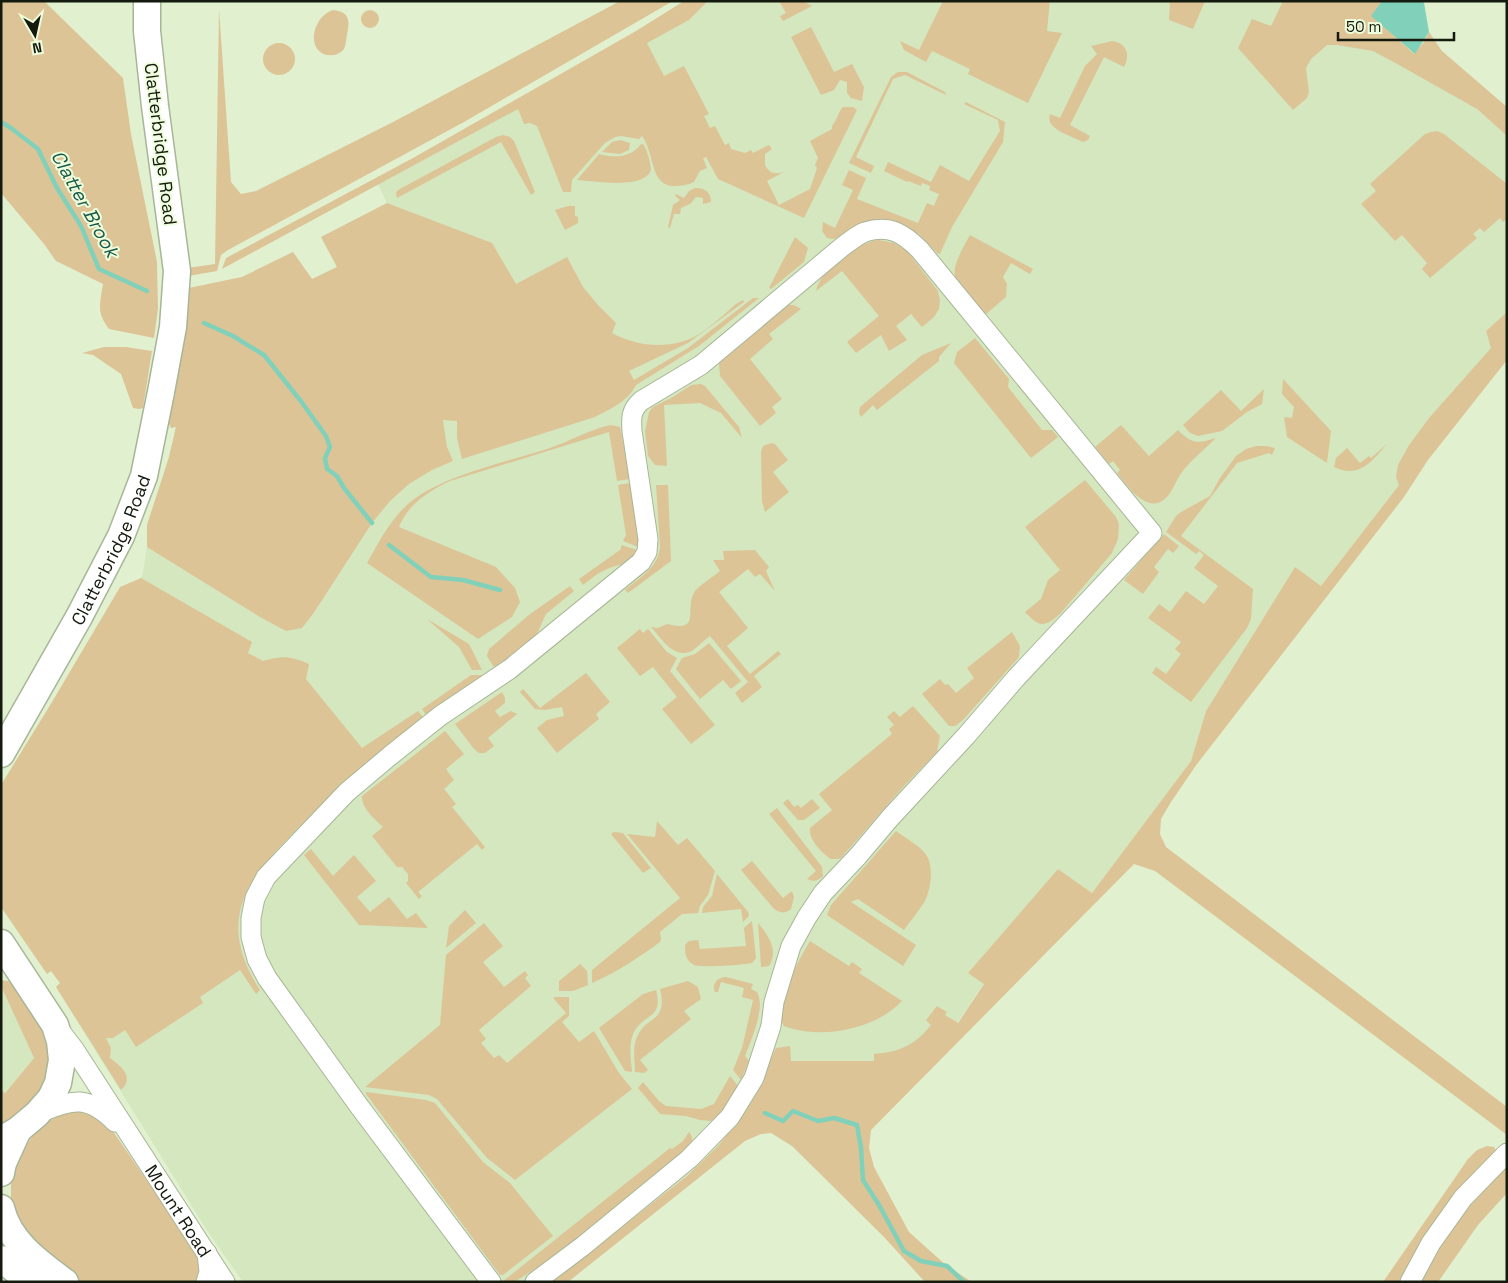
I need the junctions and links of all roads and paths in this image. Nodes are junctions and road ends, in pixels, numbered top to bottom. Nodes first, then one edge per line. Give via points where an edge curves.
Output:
1 (147, 1) edge
2 (1, 754) edge
3 (1, 943) edge
4 (55, 1025) junction
5 (19, 1128) edge
6 (132, 1138) junction
7 (1507, 1154) edge
8 (1, 1173) edge
9 (1, 1208) edge
10 (207, 1251) junction
11 (1, 1260) edge
12 (31, 1282) edge
13 (65, 1282) edge
14 (206, 1282) edge
15 (225, 1282) edge
16 (491, 1282) edge
17 (535, 1282) edge
18 (1410, 1282) edge

1 - 2 main road, Clatterbridge Road via 154,106 177,270 173,327 144,476 121,536 79,618
3 - 4 main road
4 - 5 main road via 62,1060 58,1083 52,1098
4 - 6 street, Mount Road
5 - 6 street, Mount Road via 63,1104 83,1102 102,1109
5 - 8 main road
6 - 10 street, Mount Road
7 - 18 street via 1463,1198 1431,1243
9 - 13 main road via 4,1220 16,1239 34,1259
10 - 14 street via 209,1272
10 - 15 street, Mount Road
11 - 12 main road
16 - 17 street via 267,978 251,937 255,898 266,877 347,792 440,716 510,669 640,562 647,552 648,539 632,431 631,419 636,406 701,365 864,232 896,231 920,250 1152,533 1016,678 823,894 791,946 754,1078 730,1117 689,1159

